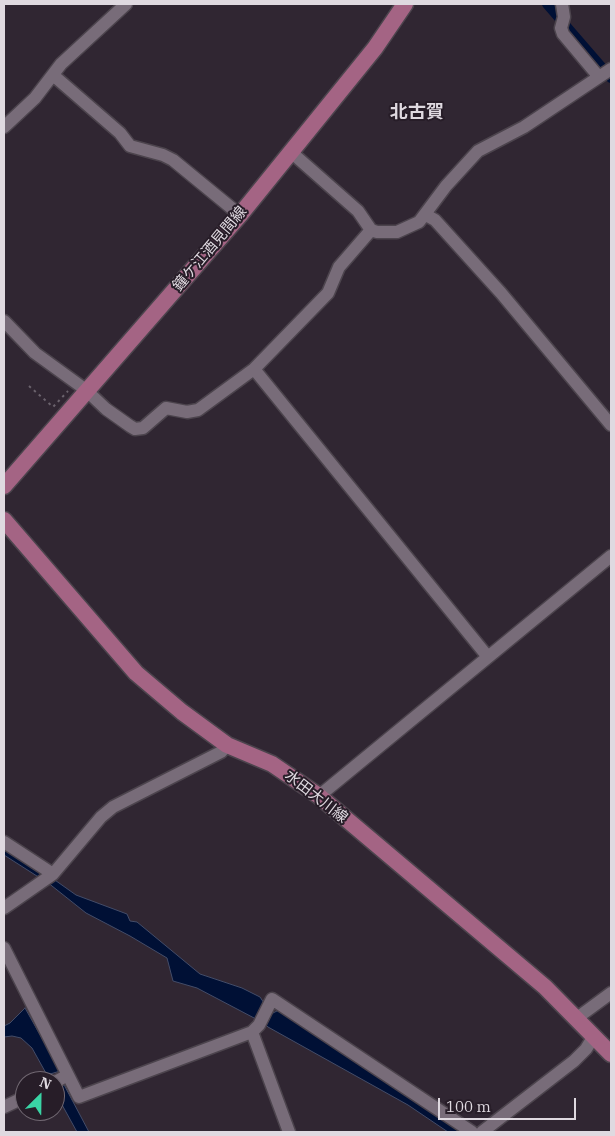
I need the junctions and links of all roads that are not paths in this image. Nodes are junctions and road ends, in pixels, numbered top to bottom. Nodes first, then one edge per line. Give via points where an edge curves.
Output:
1 (126, 4) edge
2 (405, 4) edge
3 (563, 15) edge
4 (605, 72) edge
5 (53, 75) junction
6 (4, 127) edge
7 (291, 152) junction
8 (240, 215) junction
9 (426, 215) junction
10 (370, 230) junction
11 (4, 322) edge
12 (254, 369) junction
13 (81, 386) junction
14 (611, 425) edge
15 (4, 486) edge
16 (4, 520) edge
17 (611, 556) edge
18 (488, 657) junction
19 (227, 745) junction
20 (319, 796) junction
21 (4, 842) edge
22 (53, 874) junction
23 (4, 908) edge
24 (4, 948) edge
25 (611, 993) edge
26 (577, 1018) junction
27 (252, 1032) junction
28 (594, 1036) junction
29 (611, 1054) edge
30 (68, 1075) junction
31 (65, 1077) edge
32 (289, 1132) edge
33 (472, 1132) edge
34 (482, 1132) edge

1 - 5 street via 74,51
2 - 7 main road, 鐘ケ江酒見間線 via 375,48
3 - 4 street via 563,34
4 - 9 street via 524,127 478,151 446,186
5 - 6 street via 35,98
5 - 8 street via 120,133 130,146 173,160
7 - 8 main road, 鐘ケ江酒見間線
7 - 10 street via 358,211
8 - 13 main road, 鐘ケ江酒見間線 via 184,280
9 - 10 street via 419,222 396,232
9 - 14 street via 435,220 501,293
10 - 12 street via 339,266 328,293
11 - 13 street via 34,353
12 - 13 street via 198,410 187,412 166,408 143,428 135,429
12 - 18 street
13 - 15 main road, 鐘ケ江酒見間線
16 - 19 main road, 水田大川線 via 136,673
17 - 18 street
18 - 20 street
19 - 20 main road, 水田大川線 via 272,764
19 - 22 street via 221,752 113,807
20 - 26 main road, 水田大川線 via 545,987
21 - 22 street
22 - 23 street
24 - 30 street
25 - 26 street
26 - 28 main road, 水田大川線
27 - 30 street via 80,1097
27 - 32 street
27 - 33 street via 272,1000
28 - 29 main road, 水田大川線
28 - 34 street via 574,1061
30 - 31 street

